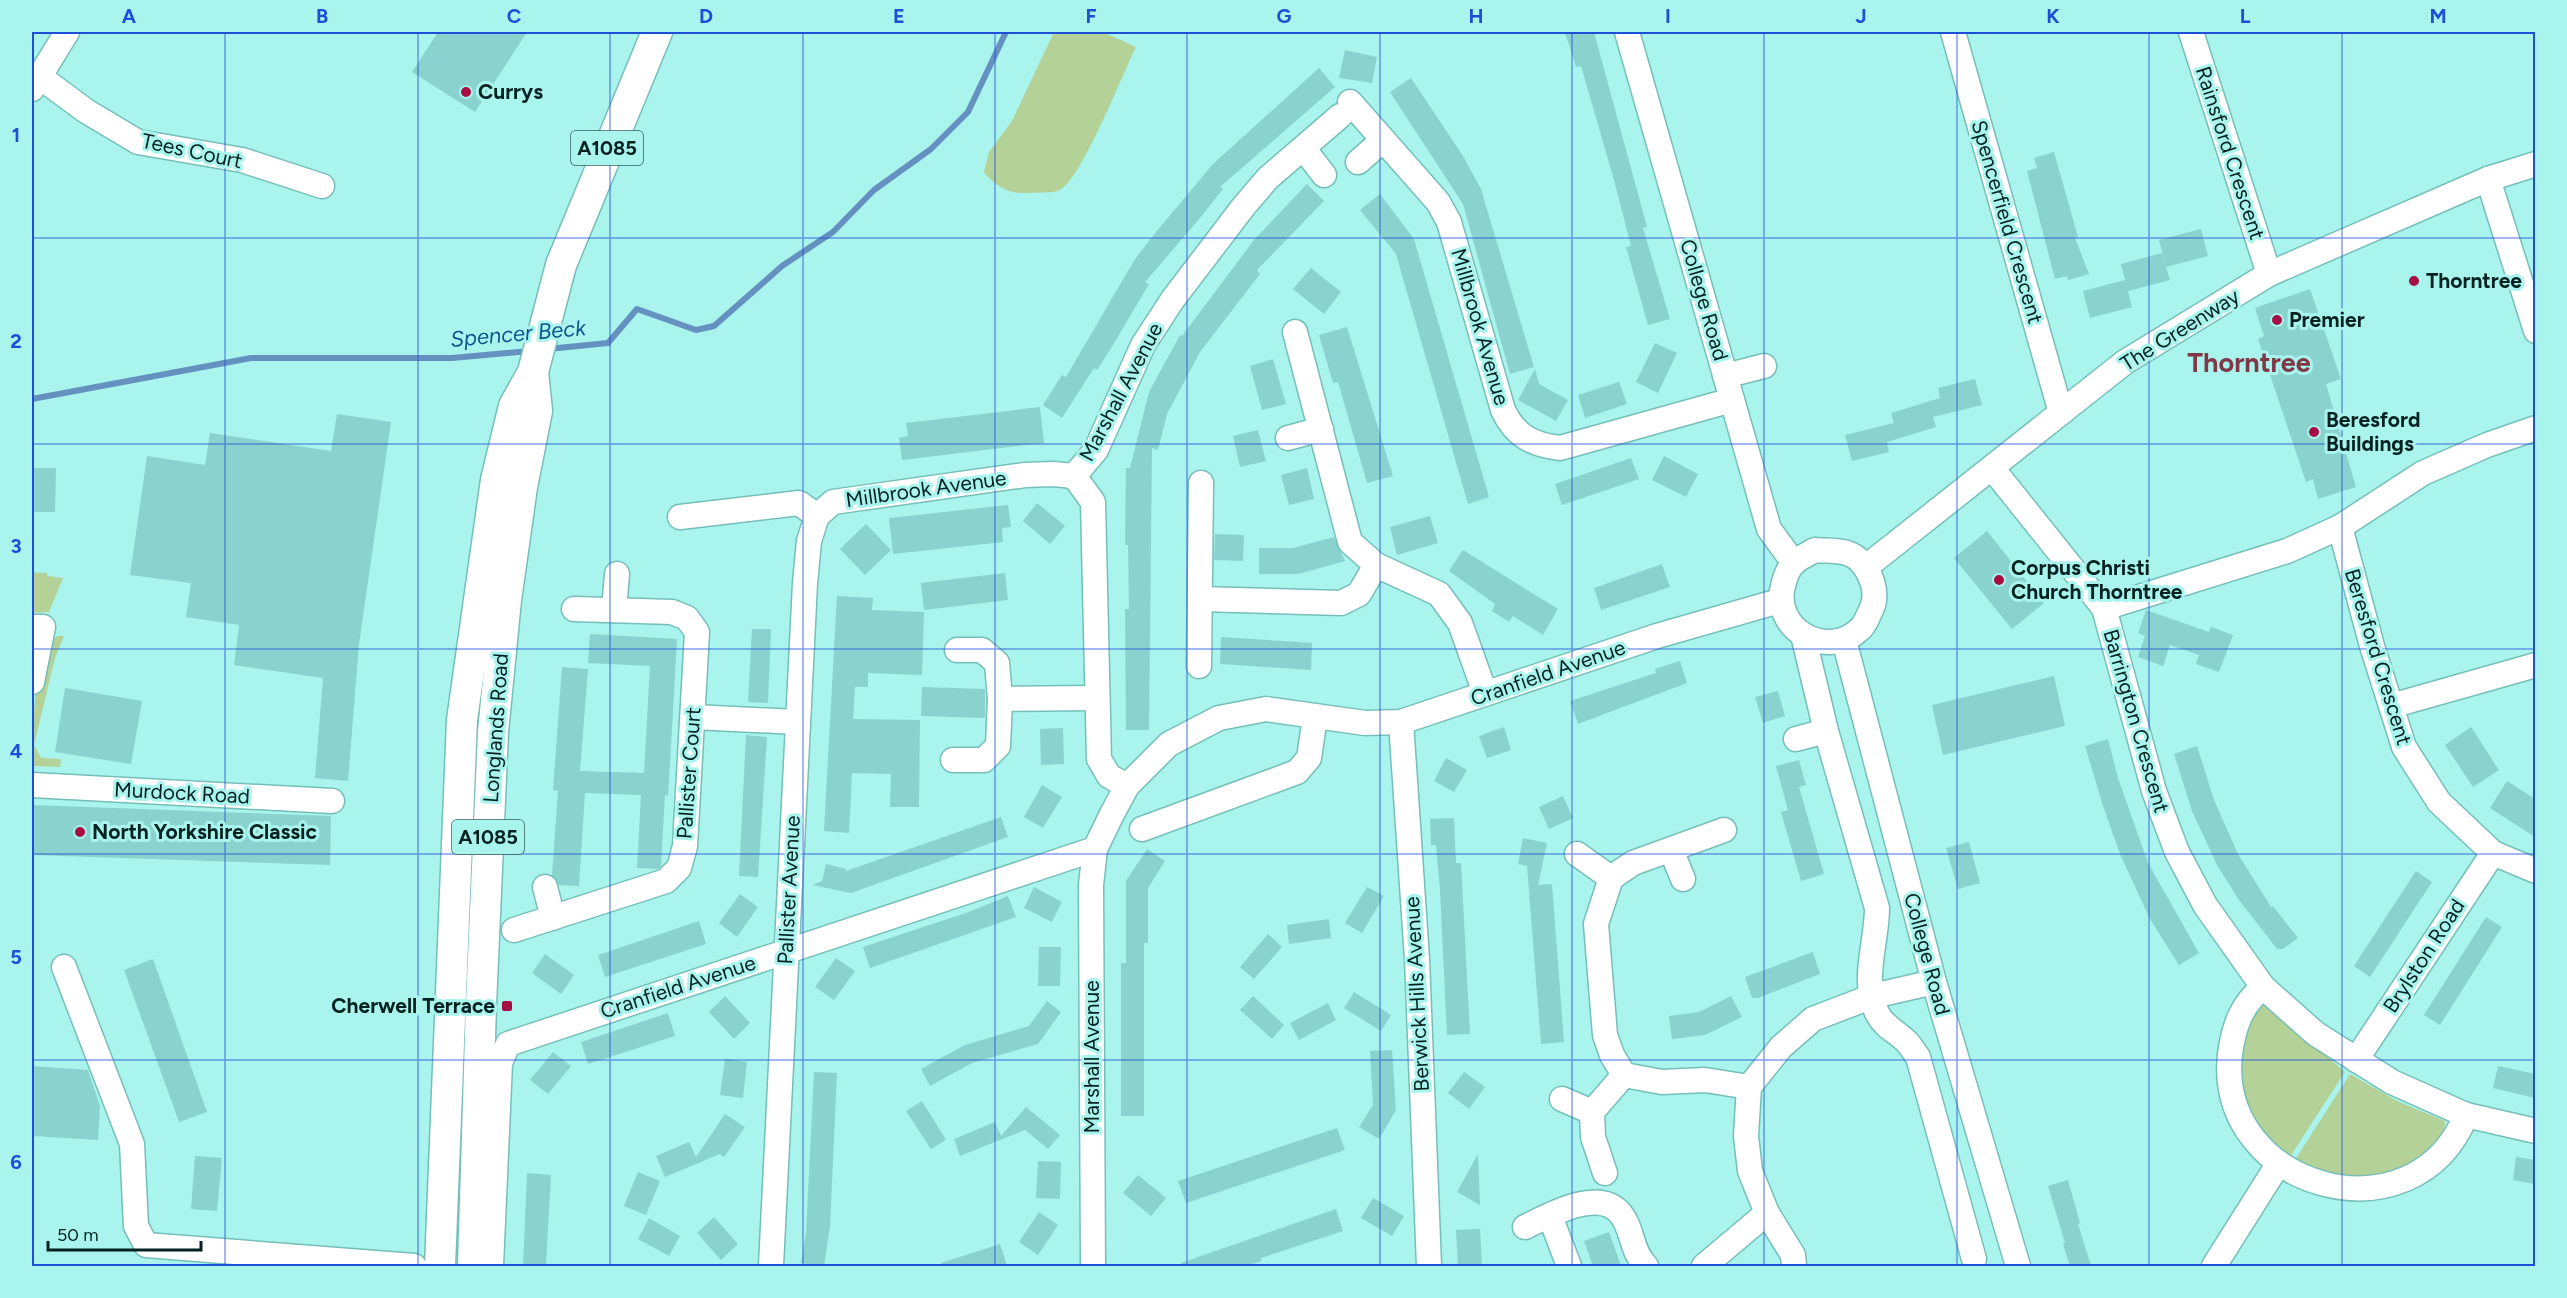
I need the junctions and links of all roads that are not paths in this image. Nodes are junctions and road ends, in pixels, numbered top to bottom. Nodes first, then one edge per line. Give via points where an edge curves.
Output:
1 (67, 32) edge
2 (657, 32) edge
3 (1627, 32) edge
4 (1953, 32) edge
5 (2191, 32) edge
6 (36, 83) edge
7 (1345, 109) joint
8 (1383, 140) junction
9 (1304, 149) junction
10 (1358, 162) dead end
11 (2535, 164) edge
12 (1324, 175) dead end
13 (2488, 179) junction
14 (322, 186) dead end
15 (2269, 274) junction
16 (2535, 331) edge
17 (1295, 332) dead end
18 (1764, 366) dead end
19 (534, 368) junction
20 (1725, 376) junction
21 (1732, 400) junction
22 (2061, 413) junction
23 (2535, 428) edge
24 (1321, 429) junction
25 (1288, 438) dead end
26 (1992, 468) junction
27 (1074, 476) junction
28 (1201, 483) dead end
29 (817, 516) junction
30 (680, 517) dead end
31 (2340, 528) junction
32 (1794, 563) junction
33 (1376, 565) junction
34 (1866, 567) junction
35 (617, 574) dead end
36 (1200, 599) junction
37 (1779, 601) junction
38 (2104, 608) junction
39 (574, 609) dead end
40 (614, 610) junction
41 (32, 627) edge
42 (1844, 640) junction
43 (1804, 645) junction
44 (957, 650) dead end
45 (2535, 665) edge
46 (1199, 666) dead end
47 (32, 682) edge
48 (1485, 693) junction
49 (1096, 698) junction
50 (1000, 699) junction
51 (2391, 706) junction
52 (694, 717) junction
53 (1315, 717) junction
54 (797, 722) junction
55 (1401, 722) junction
56 (1826, 731) junction
57 (1796, 739) dead end
58 (953, 760) dead end
59 (32, 785) edge
60 (1127, 786) junction
61 (332, 801) dead end
62 (1142, 829) dead end
63 (1724, 830) dead end
64 (1095, 849) junction
65 (1671, 850) junction
66 (2493, 853) junction
67 (1577, 854) dead end
68 (2535, 871) edge
69 (1611, 878) junction
70 (1683, 879) dead end
71 (545, 887) dead end
72 (553, 918) junction
73 (514, 930) dead end
74 (786, 951) junction
75 (64, 967) dead end
76 (1934, 982) junction
77 (2263, 987) junction
78 (1873, 996) junction
79 (2356, 1060) junction
80 (1624, 1075) junction
81 (1749, 1087) junction
82 (1562, 1099) dead end
83 (1592, 1112) junction
84 (2466, 1115) junction
85 (2535, 1131) edge
86 (2279, 1163) junction
87 (1605, 1173) dead end
88 (1767, 1213) junction
89 (1550, 1216) junction
90 (1524, 1227) dead end
91 (1974, 1259) dead end
92 (414, 1266) edge
93 (440, 1266) edge
94 (472, 1266) edge
95 (491, 1266) edge
96 (771, 1266) edge
97 (1093, 1266) edge
98 (1430, 1266) edge
99 (1569, 1266) edge
100 (1646, 1266) edge
101 (1704, 1266) edge
102 (1794, 1266) edge
103 (2018, 1266) edge
104 (2214, 1266) edge

1 - 6 street
2 - 19 main road, A1085 via 561,265
3 - 20 street, College Road
4 - 22 street, Spencerfield Crescent
5 - 15 street, Rainsford Crescent
6 - 14 street, Tees Court via 138,142 242,160
7 - 8 street, Millbrook Avenue
7 - 9 street, Marshall Avenue
8 - 10 street
8 - 21 street, Millbrook Avenue via 1438,202 1449,222 1503,410 1511,426 1524,437 1540,446 1560,448
9 - 12 street
9 - 27 street, Marshall Avenue via 1268,178 1173,299 1143,345 1096,450
11 - 13 street, The Greenway
13 - 15 street, The Greenway
13 - 16 street
15 - 22 street, The Greenway via 2125,362
17 - 24 street
18 - 20 street
19 - 93 main road, Longlands Road / A1085 via 514,406 496,480 462,720
19 - 94 main road, Longlands Road / A1085 via 537,411 509,577 493,732
20 - 21 street, College Road
21 - 32 street, College Road via 1769,529
22 - 26 street, The Greenway
23 - 31 street via 2423,473
24 - 25 street
24 - 33 street via 1350,542
26 - 34 street, The Greenway
26 - 38 street, Barrington Crescent
27 - 29 street, Millbrook Avenue via 1025,475 833,502
27 - 49 street, Marshall Avenue via 1093,502
28 - 36 street
29 - 30 street, Millbrook Avenue via 799,503
29 - 54 street, Pallister Avenue via 809,541
31 - 38 street via 2287,551
31 - 51 street, Beresford Crescent
32 - 34 street via 1815,550 1848,553
32 - 37 street via 1785,575
33 - 36 street via 1359,594 1341,603
33 - 48 street via 1439,594 1460,623
34 - 42 street via 1873,582 1874,604 1861,629
35 - 40 street
36 - 46 street
37 - 43 street
37 - 48 street, Cranfield Avenue via 1657,636
38 - 77 street, Barrington Crescent via 2154,791 2177,852 2205,905
39 - 40 street, Pallister Court
40 - 52 street, Pallister Court via 672,612 687,618 697,632
41 - 47 street via 44,627
42 - 43 street
42 - 76 street, College Road
43 - 56 street, College Road
44 - 50 street via 982,650 997,663
45 - 51 street
48 - 55 street, Cranfield Avenue
49 - 50 street
49 - 60 street, Marshall Avenue via 1099,759 1109,776
50 - 58 street via 998,746 984,760
51 - 66 street, Beresford Crescent via 2404,747 2439,802
52 - 54 street
52 - 72 street, Pallister Court via 685,846 679,868 666,881
53 - 55 street, Cranfield Avenue via 1365,723
53 - 60 street, Cranfield Avenue via 1266,709 1219,718 1169,744
53 - 62 street via 1309,758 1297,772
54 - 74 street, Pallister Avenue
55 - 98 street, Berwick Hills Avenue via 1417,959
56 - 57 street
56 - 78 street, College Road via 1876,908 1877,932 1869,980
59 - 61 street, Murdock Road
60 - 64 street, Cranfield Avenue
63 - 65 street
64 - 74 street, Cranfield Avenue
64 - 97 street, Marshall Avenue via 1091,885
65 - 69 street via 1633,863
65 - 70 street
66 - 68 street, Beresford Crescent
66 - 79 street, Brylston Road
67 - 69 street
69 - 80 street via 1596,924 1605,1035
71 - 72 street
72 - 73 street, Pallister Court
74 - 95 street, Cranfield Avenue via 507,1044 500,1063
74 - 96 street, Pallister Avenue
75 - 92 street via 132,1144 136,1226 146,1245
76 - 78 street
76 - 103 street, College Road
77 - 79 street, Barrington Crescent via 2316,1034
77 - 86 street via 2240,1014 2232,1036 2229,1064 2233,1097 2243,1121
78 - 81 street via 1813,1019 1781,1047
78 - 91 street, College Road via 1877,1013 1918,1057
79 - 84 street, Barrington Crescent via 2392,1082
80 - 81 street via 1662,1082 1705,1080
80 - 83 street
81 - 88 street via 1749,1171
82 - 83 street
83 - 87 street via 1593,1137
84 - 85 street, Barrington Crescent
84 - 86 street via 2458,1136 2428,1168 2382,1187 2354,1190 2326,1185 2304,1179
86 - 104 street
88 - 101 street
88 - 102 street via 1793,1255
89 - 90 street
89 - 99 street
89 - 100 street via 1588,1201 1606,1204 1620,1213 1639,1260

